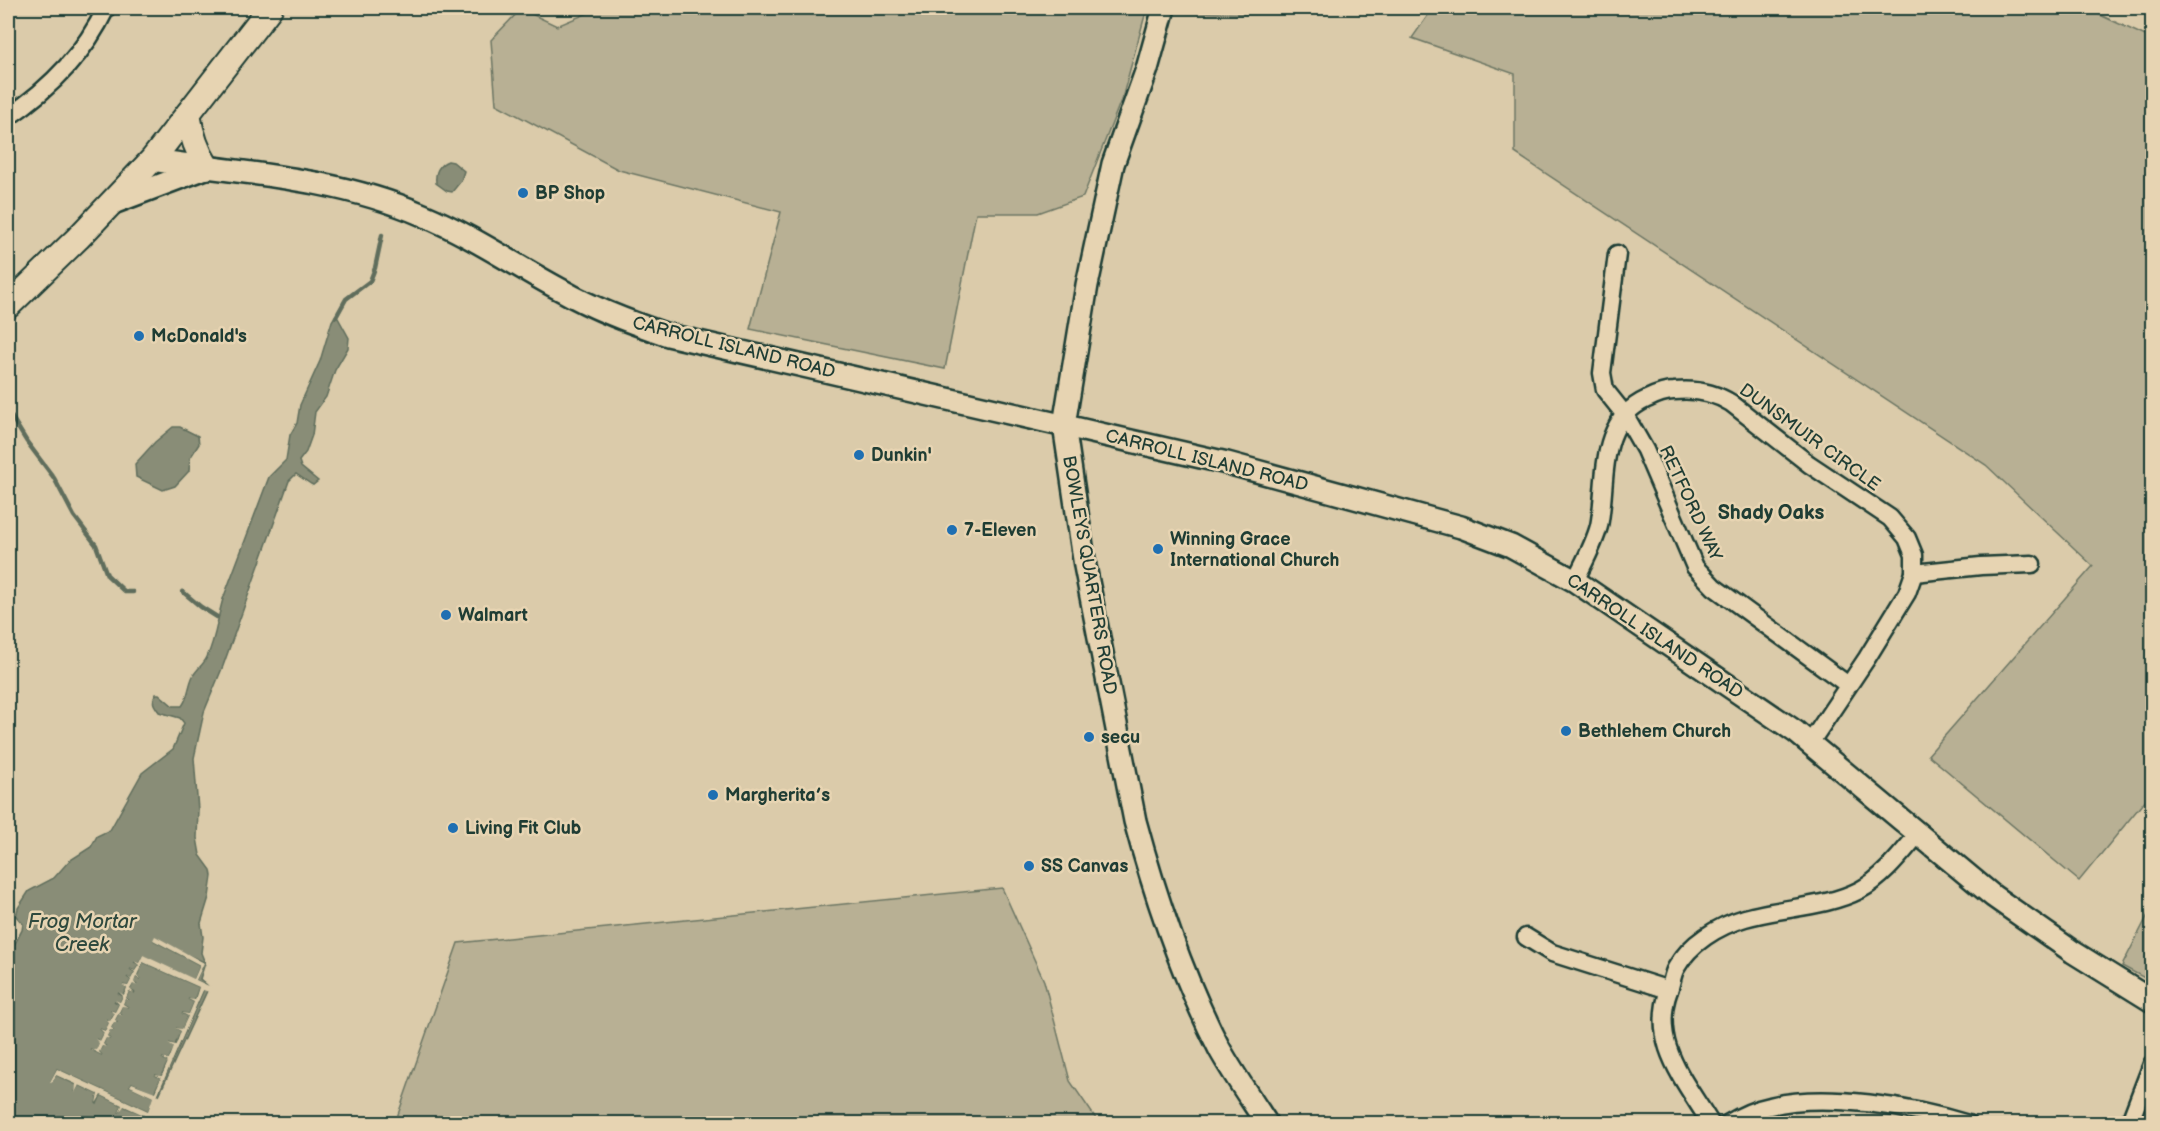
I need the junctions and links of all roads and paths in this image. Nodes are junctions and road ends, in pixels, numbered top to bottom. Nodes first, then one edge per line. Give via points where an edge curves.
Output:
1 (106, 8) edge
2 (270, 8) edge
3 (1164, 8) edge
4 (188, 114) junction
5 (8, 117) edge
6 (152, 160) junction
7 (207, 167) junction
8 (113, 203) junction
9 (1617, 254) dead end
10 (8, 306) edge
11 (1625, 415) junction
12 (1064, 425) junction
13 (2032, 564) dead end
14 (1914, 573) junction
15 (1575, 581) junction
16 (1848, 685) junction
17 (1810, 742) junction
18 (1919, 833) junction
19 (1526, 937) dead end
20 (1669, 990) junction
21 (2152, 1001) edge
22 (2152, 1064) edge
23 (1962, 1123) edge
24 (1268, 1124) edge
25 (1711, 1124) edge
26 (1727, 1124) edge
27 (2129, 1124) edge

1 - 5 street via 85,44 63,70
2 - 4 main road
3 - 12 street, BOWLEYS QUARTERS ROAD via 1113,164 1089,275
4 - 6 main road
4 - 7 main road via 190,133
6 - 7 street, CARROLL ISLAND ROAD
6 - 8 main road
7 - 8 street
7 - 12 street, CARROLL ISLAND ROAD via 306,181 393,204 465,234 588,304 668,335
8 - 10 main road
9 - 11 street, RETFORD WAY via 1602,373 1605,390
11 - 14 street, DUNSMUIR CIRCLE via 1644,400 1669,391 1691,390 1723,398 1809,464 1897,524 1911,546
11 - 15 street, DUNSMUIR CIRCLE via 1607,451 1598,527
11 - 16 street, RETFORD WAY via 1645,450 1695,567 1714,587
12 - 15 street, CARROLL ISLAND ROAD via 1227,463 1461,527 1511,546
12 - 24 street, BOWLEYS QUARTERS ROAD via 1085,566 1145,858 1198,1004 1221,1052
13 - 14 street
14 - 16 street via 1888,625
15 - 17 street, CARROLL ISLAND ROAD
16 - 17 street
17 - 18 street, CARROLL ISLAND ROAD
18 - 20 street via 1860,890 1829,901 1744,918 1710,934 1680,962
18 - 21 street, CARROLL ISLAND ROAD via 2019,915
19 - 20 street via 1552,952
20 - 25 street via 1663,1021 1668,1047
22 - 27 street
23 - 26 street via 1893,1108 1827,1101 1772,1105

